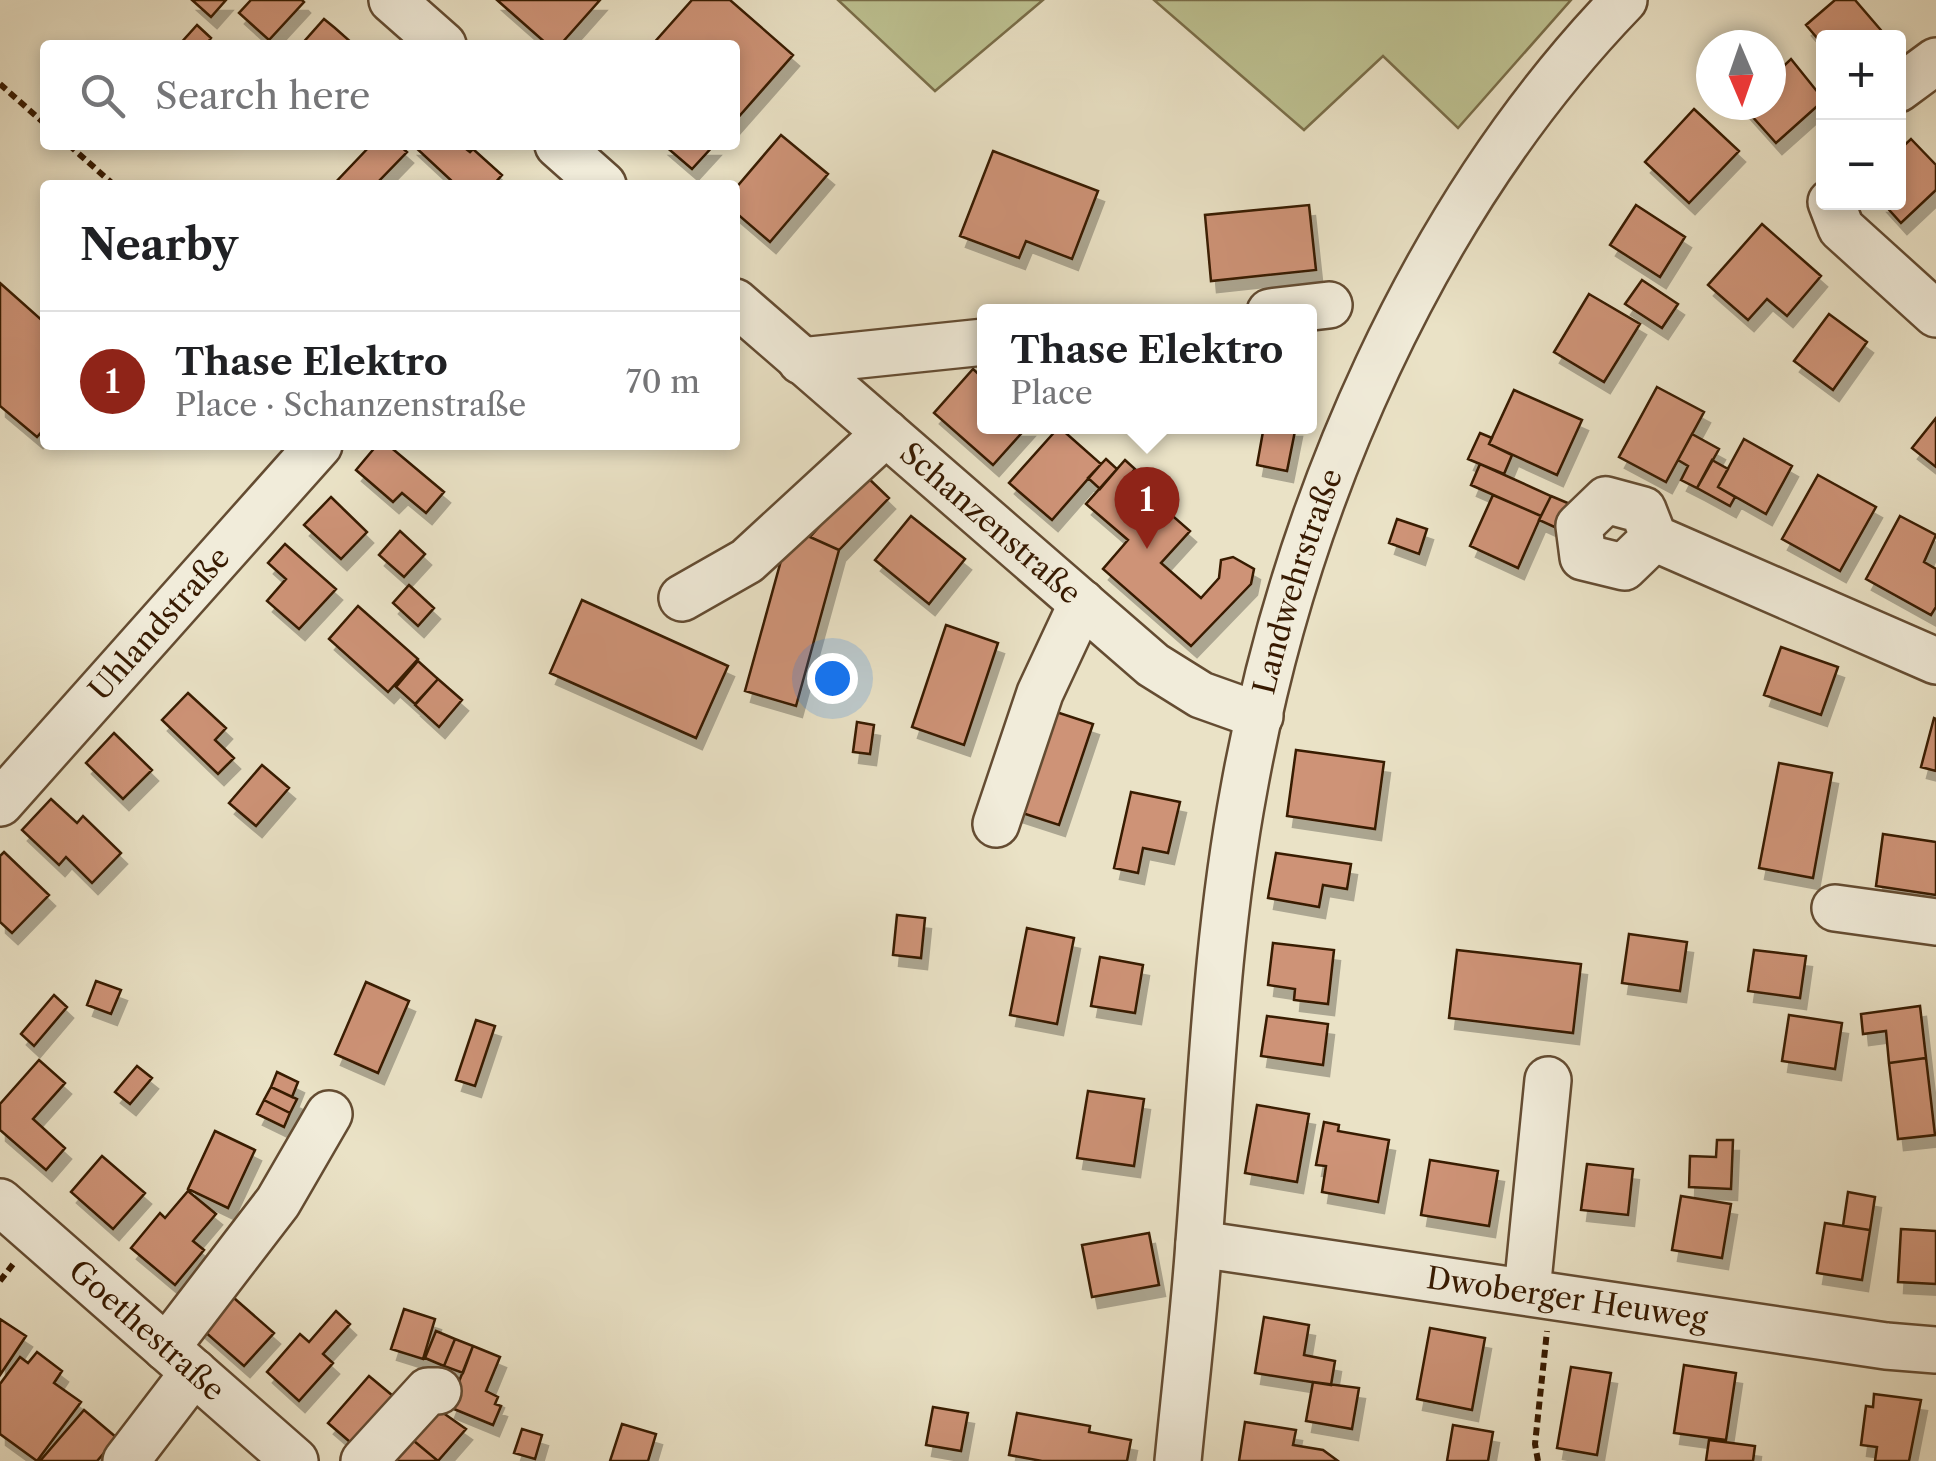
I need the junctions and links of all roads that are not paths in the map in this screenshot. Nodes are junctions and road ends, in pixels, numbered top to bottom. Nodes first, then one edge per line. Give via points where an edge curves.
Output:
1 (392, 0) edge
2 (1624, 0) edge
3 (438, 40) edge
4 (1936, 60) edge
5 (1906, 83) edge
6 (557, 162) edge
7 (593, 180) edge
8 (1833, 210) edge
9 (1329, 305) dead end
10 (740, 306) edge
11 (1317, 306) edge
12 (1936, 314) edge
13 (977, 343) edge
14 (801, 361) junction
15 (886, 434) junction
16 (315, 450) edge
17 (1654, 538) dead end
18 (682, 598) dead end
19 (1082, 603) junction
20 (1936, 661) edge
21 (1260, 716) junction
22 (0, 803) edge
23 (996, 824) dead end
24 (1835, 908) dead end
25 (1936, 922) edge
26 (1548, 1080) dead end
27 (330, 1114) dead end
28 (0, 1202) edge
29 (1199, 1244) junction
30 (1539, 1293) junction
31 (1936, 1350) edge
32 (180, 1360) junction
33 (438, 1391) dead end
34 (126, 1461) edge
35 (295, 1461) edge
36 (364, 1461) edge
37 (1178, 1461) edge

1 - 3 street
2 - 21 street, Landwehrstraße via 1576,50 1490,163 1411,296 1310,544
4 - 5 street
6 - 7 street
8 - 12 street via 1841,228
9 - 11 street
10 - 14 street, Schanzenstraße
13 - 14 street
14 - 15 street, Schanzenstraße
15 - 18 street via 747,561
15 - 19 street, Schanzenstraße
16 - 22 street, Uhlandstraße
17 - 20 street
19 - 21 street, Schanzenstraße via 1153,665 1201,695
19 - 23 street via 1046,678
21 - 29 street, Landwehrstraße via 1214,1000
24 - 25 street
26 - 30 street
27 - 32 street
28 - 32 street, Goethestraße
29 - 30 street, Dwoberger Heuweg
29 - 37 street, Landwehrstraße
30 - 31 street, Dwoberger Heuweg
32 - 34 street
32 - 35 street, Goethestraße
33 - 36 street via 428,1391

